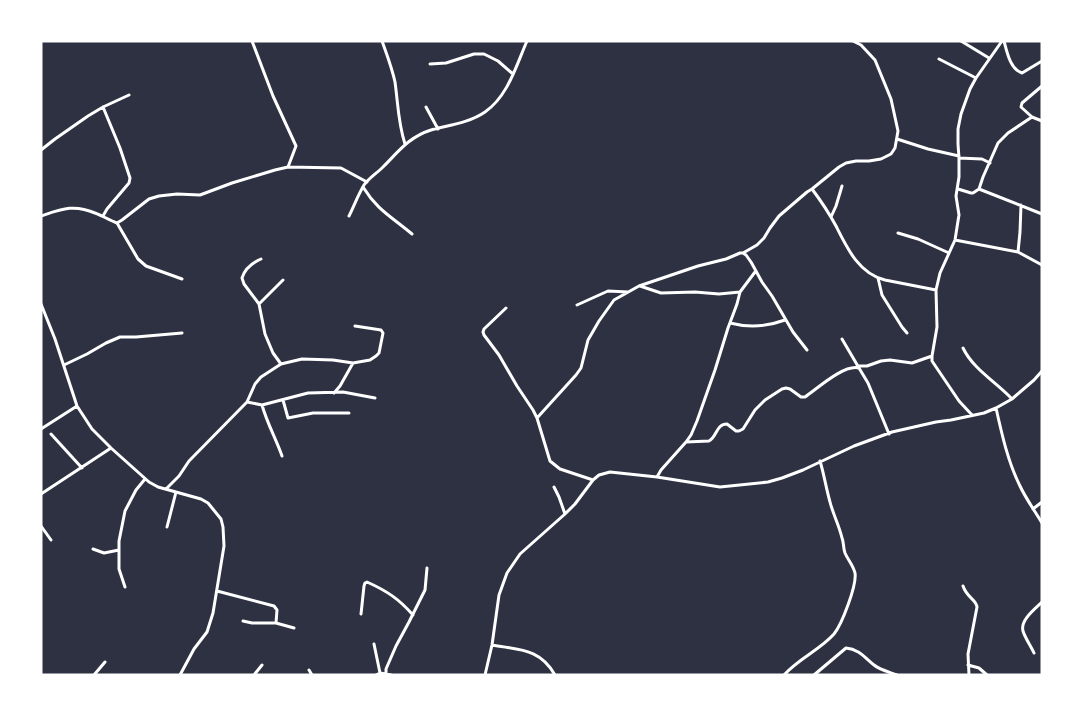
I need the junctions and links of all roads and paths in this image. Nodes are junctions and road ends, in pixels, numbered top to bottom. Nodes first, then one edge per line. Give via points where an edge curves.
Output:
1 (252, 41) edge
2 (382, 41) edge
3 (527, 41) edge
4 (853, 41) edge
5 (961, 41) edge
6 (1003, 41) edge
7 (989, 58) junction
8 (939, 59) dead end
9 (1042, 62) edge
10 (430, 64) dead end
11 (513, 74) junction
12 (976, 78) junction
13 (1042, 86) edge
14 (129, 95) dead end
15 (103, 107) junction
16 (426, 107) dead end
17 (1032, 117) junction
18 (1042, 121) edge
19 (438, 129) junction
20 (897, 139) junction
21 (405, 144) junction
22 (41, 150) edge
23 (959, 157) junction
24 (990, 163) junction
25 (288, 168) junction
26 (367, 182) junction
27 (842, 186) dead end
28 (363, 187) junction
29 (958, 188) junction
30 (812, 189) junction
31 (979, 189) junction
32 (1021, 205) junction
33 (1042, 214) edge
34 (41, 216) edge
35 (103, 216) junction
36 (349, 216) dead end
37 (831, 218) junction
38 (117, 223) junction
39 (898, 233) dead end
40 (412, 234) dead end
41 (955, 240) junction
42 (1018, 252) junction
43 (743, 253) junction
44 (948, 253) junction
45 (261, 259) dead end
46 (1042, 265) edge
47 (756, 272) junction
48 (878, 278) junction
49 (182, 279) dead end
50 (283, 280) dead end
51 (639, 286) junction
52 (936, 290) junction
53 (629, 292) junction
54 (740, 292) junction
55 (41, 304) edge
56 (259, 304) junction
57 (578, 305) dead end
58 (506, 308) dead end
59 (786, 320) junction
60 (730, 323) junction
61 (355, 326) dead end
62 (182, 333) dead end
63 (907, 333) dead end
64 (842, 339) dead end
65 (963, 348) dead end
66 (807, 350) dead end
67 (932, 356) junction
68 (353, 363) junction
69 (281, 364) junction
70 (64, 366) junction
71 (858, 367) junction
72 (1042, 371) edge
73 (334, 393) junction
74 (376, 398) dead end
75 (1012, 399) junction
76 (283, 400) junction
77 (247, 402) junction
78 (262, 405) junction
79 (77, 406) junction
80 (996, 408) junction
81 (349, 413) dead end
82 (973, 415) junction
83 (537, 418) junction
84 (41, 429) edge
85 (51, 434) dead end
86 (889, 434) junction
87 (686, 442) junction
88 (111, 448) junction
89 (282, 456) dead end
90 (820, 461) junction
91 (82, 468) junction
92 (657, 477) junction
93 (145, 479) junction
94 (592, 480) junction
95 (554, 487) dead end
96 (166, 489) junction
97 (176, 492) junction
98 (41, 494) edge
99 (1042, 502) edge
100 (1034, 509) junction
101 (566, 514) junction
102 (1042, 523) edge
103 (41, 526) edge
104 (167, 526) dead end
105 (51, 540) dead end
106 (92, 549) dead end
107 (119, 550) junction
108 (428, 568) dead end
109 (964, 586) dead end
110 (125, 587) dead end
111 (217, 591) junction
112 (1042, 602) edge
113 (362, 614) dead end
114 (412, 616) junction
115 (243, 621) dead end
116 (276, 623) junction
117 (294, 628) dead end
118 (374, 644) dead end
119 (492, 645) junction
120 (1034, 652) dead end
121 (105, 662) dead end
122 (262, 665) dead end
123 (968, 665) junction
124 (309, 670) dead end
125 (378, 674) edge
126 (386, 674) edge
127 (94, 675) edge
128 (180, 675) edge
129 (254, 675) edge
130 (312, 675) edge
131 (391, 675) edge
132 (485, 675) edge
133 (554, 675) edge
134 (784, 675) edge
135 (814, 675) edge
136 (897, 675) edge
137 (969, 675) edge
138 (987, 675) edge

1 - 25 street via 296,146
2 - 21 street via 391,66
3 - 11 street
4 - 20 street via 875,60 891,99
5 - 7 street
6 - 7 street
6 - 9 street via 1017,71 1022,73
7 - 12 street
8 - 12 street
10 - 11 street via 484,54
11 - 19 street via 500,97 486,112 471,120
12 - 23 street via 958,128
13 - 17 street via 1022,103 1023,110
14 - 15 street
15 - 22 street
15 - 35 street via 130,178
16 - 19 street
17 - 18 street
17 - 24 street via 1002,138
19 - 21 street via 414,137
20 - 23 street
20 - 30 street via 891,154 881,159 846,163
21 - 26 street
23 - 24 street
23 - 29 street
24 - 31 street
25 - 26 street via 341,168
25 - 38 street via 249,177 200,195 177,194 149,199
26 - 28 street
27 - 37 street
28 - 36 street
28 - 40 street via 380,210
29 - 31 street via 971,193
29 - 41 street via 959,215
30 - 37 street
30 - 43 street via 780,216 757,245
31 - 32 street
32 - 33 street
32 - 42 street
34 - 35 street via 76,208
35 - 38 street
37 - 48 street via 852,254 868,273
38 - 49 street via 138,259 146,266
39 - 44 street
41 - 42 street
41 - 44 street
42 - 46 street
43 - 47 street
43 - 51 street
44 - 52 street
45 - 56 street via 252,263 242,278
47 - 54 street
47 - 59 street
48 - 52 street
48 - 63 street via 882,295
50 - 56 street
51 - 53 street
51 - 54 street via 661,293
52 - 67 street via 937,327
53 - 57 street via 608,291
53 - 83 street via 609,306 588,340 576,375
54 - 60 street
55 - 70 street
56 - 69 street via 265,334
58 - 83 street via 483,332
59 - 60 street via 756,327
59 - 66 street
60 - 87 street via 697,421
61 - 68 street via 383,333 376,356
62 - 70 street via 120,337
64 - 71 street
65 - 75 street via 970,361
67 - 71 street via 912,363 890,360
67 - 82 street via 932,361 959,402
68 - 69 street via 302,359
68 - 73 street
69 - 77 street via 260,377
70 - 79 street
71 - 86 street
71 - 87 street via 844,369 805,397 790,389 782,390 765,400 739,431 723,424 712,440
72 - 75 street
73 - 74 street
73 - 76 street via 308,393
75 - 80 street
76 - 78 street
76 - 81 street via 288,418 313,413
77 - 78 street
77 - 96 street
78 - 89 street
79 - 84 street
79 - 88 street
80 - 82 street
80 - 100 street via 1010,460
82 - 86 street
83 - 94 street via 550,461 560,469
85 - 91 street
86 - 90 street
87 - 92 street
88 - 91 street
88 - 93 street
90 - 92 street via 782,478 735,486 720,487
90 - 134 street via 845,552 855,575 854,584 838,629
91 - 98 street
92 - 94 street via 610,472
93 - 96 street
93 - 107 street via 125,511
94 - 101 street
95 - 101 street
96 - 97 street
97 - 104 street
97 - 111 street via 201,499 221,519 224,546
99 - 100 street
100 - 102 street
101 - 119 street via 527,546 507,573 499,595
103 - 105 street
106 - 107 street via 104,553
107 - 110 street via 119,569
108 - 114 street via 425,590
109 - 123 street via 977,607
111 - 116 street via 274,606 277,610
111 - 128 street via 206,632
112 - 120 street via 1023,625
113 - 114 street via 367,582 395,596
114 - 126 street
115 - 116 street
116 - 117 street
118 - 125 street
119 - 132 street
119 - 133 street via 528,651 545,661
121 - 127 street
122 - 129 street
123 - 137 street
123 - 138 street via 980,668
124 - 130 street
125 - 126 street
126 - 131 street
135 - 136 street via 846,648 851,648 874,666

